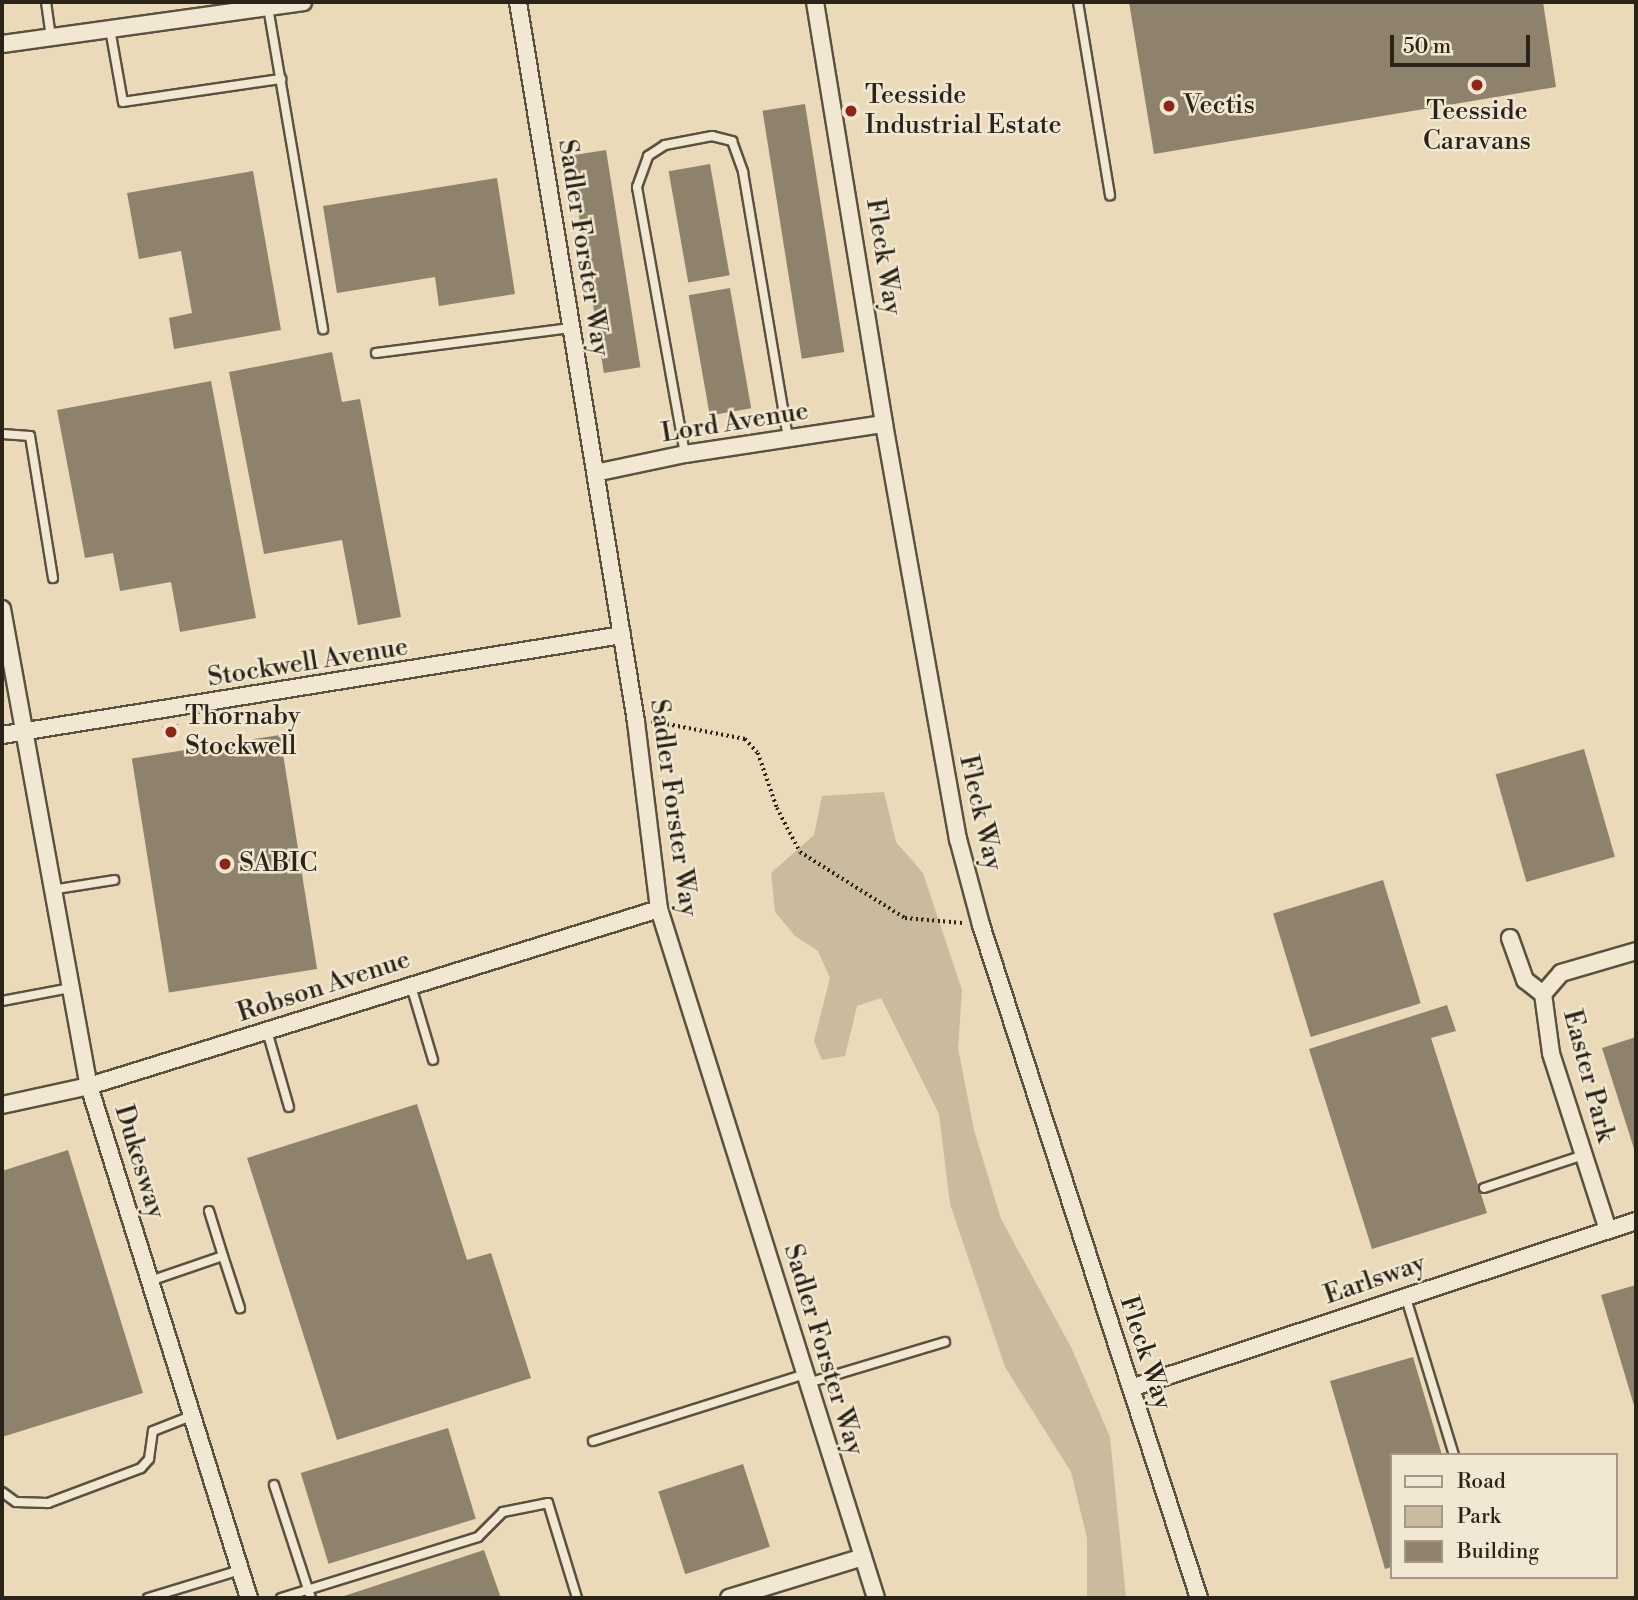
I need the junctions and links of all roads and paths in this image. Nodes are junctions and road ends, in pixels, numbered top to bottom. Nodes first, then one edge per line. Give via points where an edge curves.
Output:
1 (46, 2) edge
2 (303, 2) edge
3 (518, 2) edge
4 (1078, 2) edge
5 (268, 6) junction
6 (818, 6) edge
7 (110, 29) junction
8 (51, 37) junction
9 (2, 44) edge
10 (281, 79) junction
11 (1110, 195) dead end
12 (570, 328) junction
13 (323, 329) dead end
14 (376, 353) dead end
15 (884, 424) junction
16 (2, 434) edge
17 (788, 439) junction
18 (685, 454) junction
19 (595, 473) junction
20 (53, 578) dead end
21 (2, 609) edge
22 (622, 635) junction
23 (636, 722) junction
24 (23, 730) junction
25 (2, 735) edge
26 (114, 880) dead end
27 (51, 890) junction
28 (659, 909) junction
29 (981, 925) junction
30 (1510, 938) dead end
31 (1636, 951) edge
32 (411, 985) junction
33 (70, 988) junction
34 (1544, 994) junction
35 (2, 1001) edge
36 (267, 1031) junction
37 (433, 1060) dead end
38 (89, 1086) junction
39 (2, 1105) edge
40 (289, 1107) dead end
41 (1584, 1155) junction
42 (1485, 1188) dead end
43 (209, 1211) dead end
44 (1636, 1221) edge
45 (1608, 1230) junction
46 (223, 1256) junction
47 (150, 1281) junction
48 (1405, 1295) junction
49 (240, 1308) dead end
50 (945, 1342) dead end
51 (806, 1379) junction
52 (1131, 1388) junction
53 (191, 1416) junction
54 (593, 1441) dead end
55 (1453, 1453) edge
56 (274, 1485) dead end
57 (2, 1492) edge
58 (863, 1557) junction
59 (240, 1570) junction
60 (309, 1594) edge
61 (737, 1597) edge
62 (148, 1598) edge
63 (249, 1598) edge
64 (281, 1598) edge
65 (577, 1598) edge
66 (876, 1598) edge
67 (1199, 1598) edge

1 - 8 lane
2 - 5 street
3 - 12 street, Sadler Forster Way
4 - 11 lane
5 - 7 street
5 - 10 lane
6 - 15 street, Fleck Way
7 - 8 street
7 - 10 lane via 122,102
8 - 9 street
10 - 13 lane
12 - 14 lane
12 - 19 street, Sadler Forster Way
15 - 17 street, Lord Avenue
15 - 29 street, Fleck Way via 945,778
16 - 20 lane via 30,436
17 - 18 street, Lord Avenue
17 - 18 lane via 743,172 732,141 712,136 665,145 648,156 637,187
18 - 19 street, Lord Avenue
19 - 22 street, Sadler Forster Way
21 - 24 street, Dukesway
22 - 23 street, Sadler Forster Way
22 - 24 street, Stockwell Avenue
23 - 28 street, Sadler Forster Way
23 - 29 path via 724,732 745,739 758,753 777,808 800,852 905,918
24 - 25 street, Stockwell Avenue
24 - 27 street, Dukesway
26 - 27 lane
27 - 33 street, Dukesway
28 - 32 street, Robson Avenue
28 - 51 street, Sadler Forster Way
29 - 52 street, Fleck Way
30 - 34 street via 1525,980
31 - 34 street, Easter Park via 1561,974
32 - 36 street, Robson Avenue
32 - 37 lane
33 - 35 lane
33 - 38 street, Dukesway
34 - 41 street, Easter Park via 1551,1053
36 - 38 street, Robson Avenue
36 - 40 lane
38 - 39 street, Robson Avenue
38 - 47 street, Dukesway
41 - 42 lane
41 - 45 street, Easter Park
43 - 46 lane
44 - 45 street, Earlsway
45 - 48 street, Earlsway
46 - 47 lane
46 - 49 lane
47 - 53 street, Dukesway
48 - 52 street, Earlsway
48 - 55 lane
50 - 51 lane
51 - 54 lane
51 - 58 street, Sadler Forster Way
52 - 67 street, Fleck Way
53 - 57 lane via 153,1431 149,1459 141,1468 48,1503 16,1502
53 - 59 street, Dukesway
56 - 60 lane
58 - 61 street
58 - 66 street, Sadler Forster Way
59 - 62 lane
59 - 63 street, Dukesway
60 - 64 lane
60 - 65 lane via 478,1536 503,1512 548,1503

